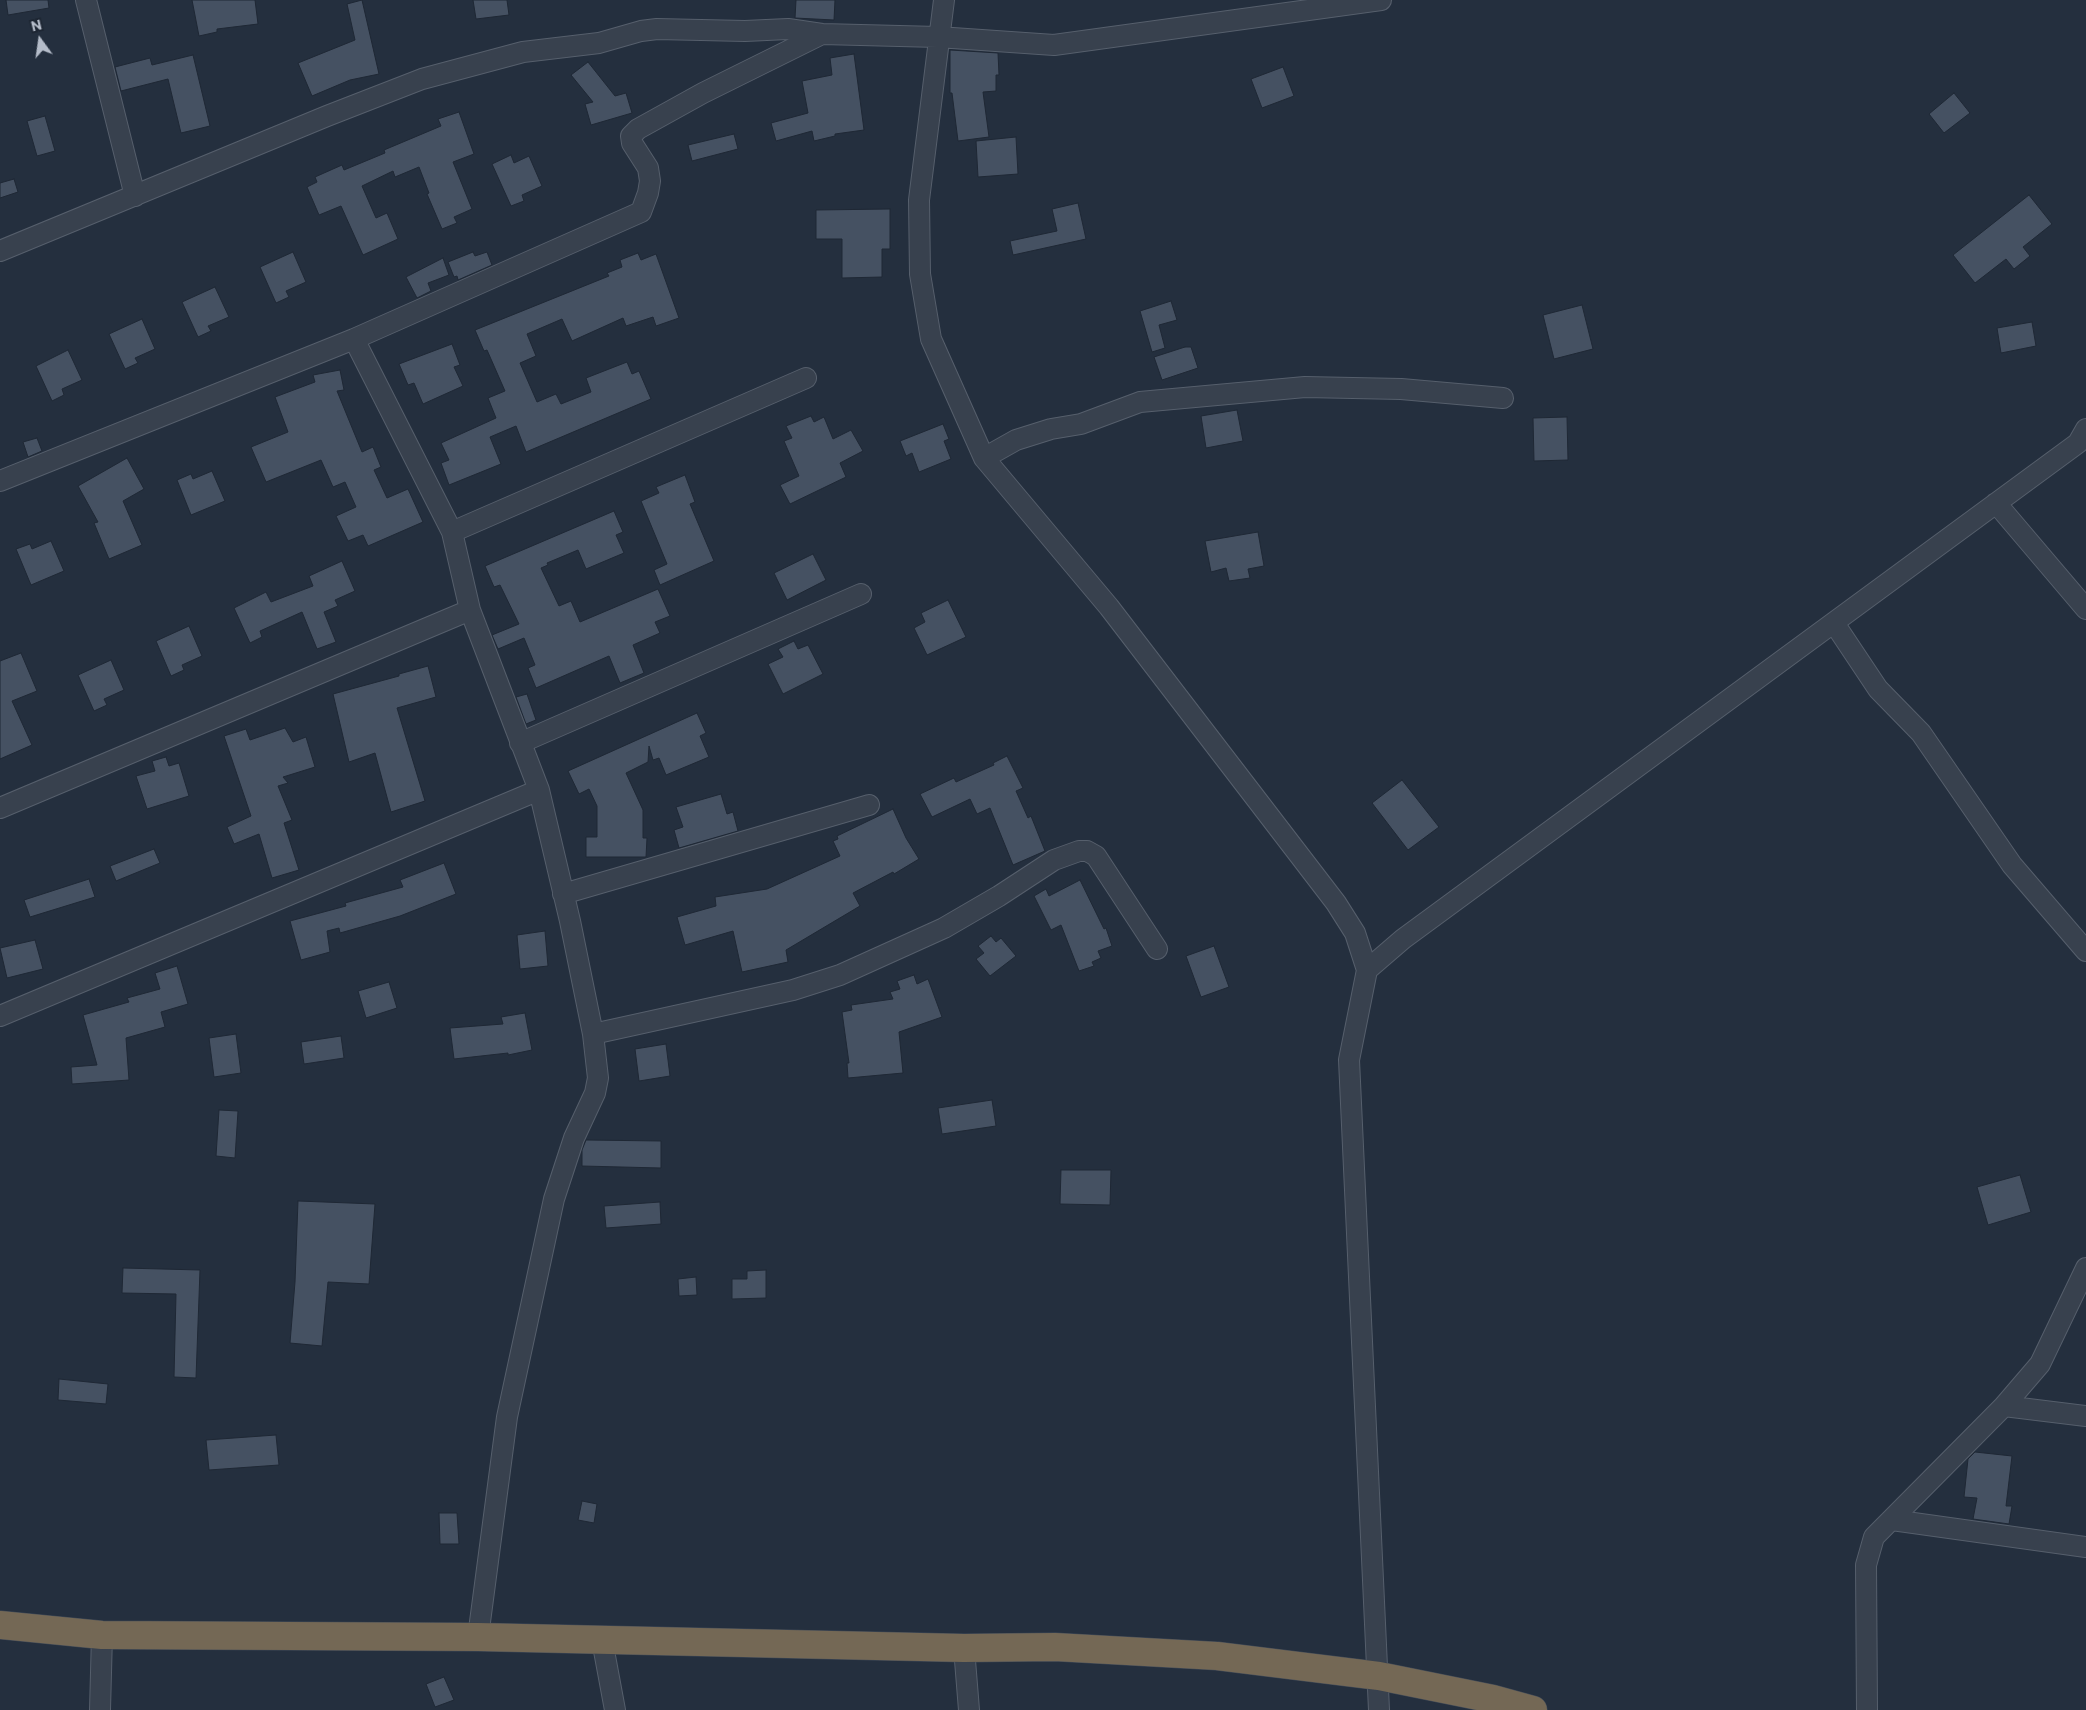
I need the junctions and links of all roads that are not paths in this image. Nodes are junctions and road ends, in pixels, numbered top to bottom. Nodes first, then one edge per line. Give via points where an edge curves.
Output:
1 (86, 0) edge
2 (944, 0) edge
3 (1381, 0) edge
4 (822, 34) junction
5 (938, 37) junction
6 (135, 196) junction
7 (0, 251) edge
8 (354, 339) junction
9 (806, 378) dead end
10 (1503, 398) dead end
11 (2086, 429) edge
12 (984, 458) junction
13 (0, 481) edge
14 (1996, 503) junction
15 (452, 532) junction
16 (861, 594) dead end
17 (2086, 609) edge
18 (470, 610) junction
19 (1834, 623) junction
20 (520, 743) junction
21 (539, 790) junction
22 (869, 805) dead end
23 (0, 808) edge
24 (564, 894) junction
25 (1157, 949) dead end
26 (2086, 951) edge
27 (1367, 970) junction
28 (0, 1016) edge
29 (593, 1034) junction
30 (2086, 1268) edge
31 (2004, 1406) junction
32 (2086, 1416) edge
33 (1892, 1520) junction
34 (2086, 1547) edge
35 (0, 1625) edge
36 (102, 1635) junction
37 (478, 1637) junction
38 (602, 1640) junction
39 (964, 1648) junction
40 (1379, 1676) junction
41 (100, 1710) edge
42 (615, 1710) edge
43 (968, 1710) edge
44 (1379, 1710) edge
45 (1532, 1710) edge
46 (1867, 1710) edge

1 - 6 street
2 - 5 street
3 - 5 street via 1054,46
4 - 5 street
4 - 6 street via 788,29 657,29 599,43 523,52 422,79
4 - 8 street via 703,92 638,129 631,136 632,143 648,168 650,181 641,212
5 - 12 street via 919,200 920,274 930,339
6 - 7 street
8 - 13 street
8 - 15 street
9 - 15 street
10 - 12 street via 1401,389 1305,387 1140,402 1081,424 1016,440
11 - 14 street via 2078,443
12 - 27 street via 1109,607 1336,904 1355,933
14 - 17 street
14 - 19 street
15 - 18 street
16 - 20 street
18 - 20 street
18 - 23 street
19 - 26 street via 1878,689 1921,733 2012,866
19 - 27 street via 1403,939
20 - 21 street
21 - 24 street
21 - 28 street
22 - 24 street
24 - 29 street
25 - 29 street via 1096,856 1079,851 1054,860 944,928 840,975 793,990
27 - 40 street via 1349,1060
29 - 37 street via 598,1078 554,1199 508,1417
30 - 31 street via 2040,1364
31 - 32 street
31 - 33 street
33 - 34 street
33 - 46 street via 1874,1537 1866,1566
35 - 36 highway
36 - 37 highway
36 - 41 street
37 - 38 highway
38 - 39 highway
38 - 42 street
39 - 40 highway via 1055,1648 1217,1656
39 - 43 street
40 - 44 street
40 - 45 highway

